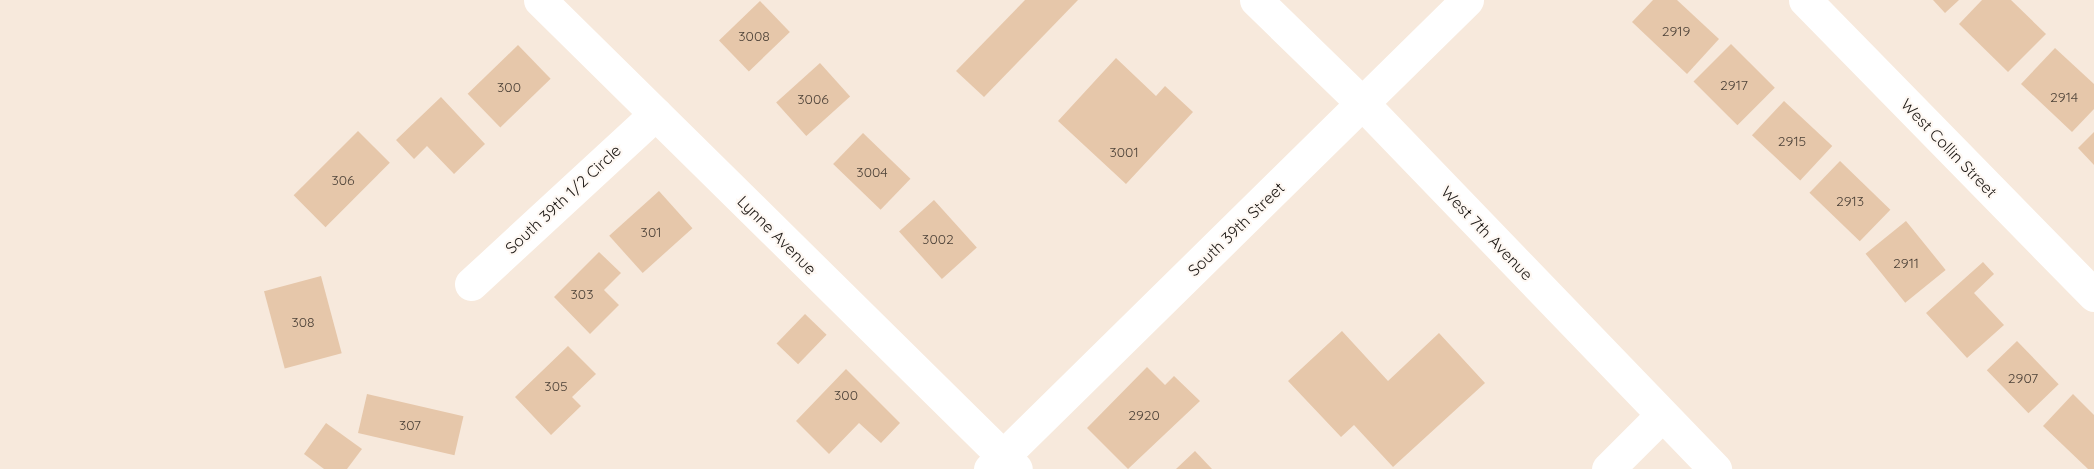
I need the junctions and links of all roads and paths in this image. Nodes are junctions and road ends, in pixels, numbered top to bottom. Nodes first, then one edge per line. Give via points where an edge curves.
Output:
1 (540, 0) edge
2 (1256, 0) edge
3 (1467, 0) edge
4 (1805, 0) edge
5 (1364, 105) junction
6 (655, 114) junction
7 (471, 284) dead end
8 (2094, 295) edge
9 (1662, 415) junction
10 (1003, 465) edge
11 (1707, 466) edge
12 (1608, 469) edge

1 - 6 street, Lynne Avenue
2 - 5 street, West 7th Avenue
3 - 5 street, South 39th Street
4 - 8 street, West Collin Street
5 - 9 street, West 7th Avenue
5 - 10 street, South 39th Street
6 - 7 street, South 39th 1/2 Circle
6 - 10 street, Lynne Avenue
9 - 11 street, West 7th Avenue
9 - 12 street

